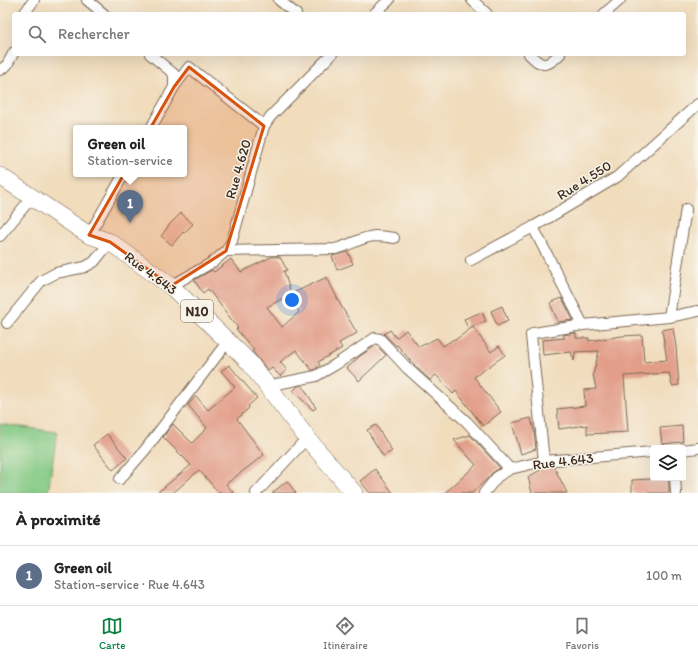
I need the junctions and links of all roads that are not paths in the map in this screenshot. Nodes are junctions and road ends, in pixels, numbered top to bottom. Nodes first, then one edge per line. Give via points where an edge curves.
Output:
1 (34, 0) edge
2 (87, 0) edge
3 (279, 0) edge
4 (389, 0) edge
5 (472, 0) edge
6 (620, 0) edge
7 (25, 12) edge
8 (102, 12) edge
9 (294, 12) edge
10 (376, 12) edge
11 (485, 12) edge
12 (606, 12) edge
13 (12, 56) edge
14 (152, 56) edge
15 (330, 56) edge
16 (531, 56) edge
17 (558, 56) edge
18 (0, 70) edge
19 (174, 87) junction
20 (698, 104) edge
21 (153, 125) edge
22 (264, 126) junction
23 (0, 176) edge
24 (122, 177) edge
25 (32, 197) junction
26 (686, 209) dead end
27 (533, 227) junction
28 (89, 235) junction
29 (0, 236) edge
30 (394, 238) dead end
31 (110, 242) junction
32 (226, 251) junction
33 (471, 260) dead end
34 (171, 286) junction
35 (698, 311) edge
36 (669, 317) junction
37 (7, 323) dead end
38 (583, 325) junction
39 (228, 341) junction
40 (267, 386) junction
41 (308, 438) junction
42 (698, 448) edge
43 (686, 450) edge
44 (650, 452) edge
45 (544, 461) junction
46 (510, 469) junction
47 (120, 479) dead end
48 (675, 481) edge
49 (256, 493) edge
50 (354, 493) edge
51 (484, 493) edge
52 (676, 493) edge

1 - 7 street
2 - 8 street
3 - 9 street
4 - 10 street
5 - 11 street
6 - 12 street
13 - 18 street via 7,65
14 - 19 street via 174,74
15 - 22 street, Rue 4.620
16 - 17 street via 537,62 549,64
19 - 21 street
19 - 22 street via 189,67
20 - 27 street, Rue 4.550 via 617,177
22 - 32 street, Rue 4.620 via 232,241
23 - 25 highway, Rue 4.643 / N10
24 - 28 street
25 - 28 highway, Rue 4.643 / N10
25 - 29 street
26 - 36 street
27 - 33 street, Rue 4.550
27 - 38 street
28 - 31 highway, Rue 4.643 / N10
30 - 32 street via 364,238 335,249
31 - 34 highway, Rue 4.643 / N10
31 - 37 street via 94,262 56,273 41,281
32 - 34 street, Rue 4.620 via 213,262
34 - 39 highway, Rue 4.643 / N10
35 - 36 street
36 - 38 street
38 - 45 street via 531,335
39 - 40 highway, Rue 4.643 / N10 via 249,362
39 - 47 street via 146,450
40 - 41 highway, Rue 4.643 / N10
40 - 46 street via 316,376 375,338 380,339 407,368 467,422
41 - 49 street
41 - 50 highway, Rue 4.643 / N10
42 - 43 street
44 - 45 street, Rue 4.643
45 - 46 street, Rue 4.643
46 - 51 street, Rue 4.643 via 497,477
48 - 52 street

